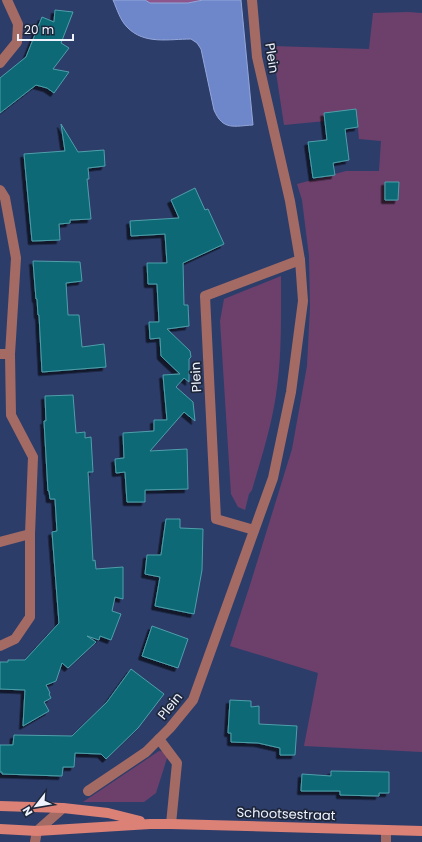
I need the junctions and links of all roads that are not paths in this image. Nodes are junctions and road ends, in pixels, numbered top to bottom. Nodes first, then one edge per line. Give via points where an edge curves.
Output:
1 (7, 0) edge
2 (252, 0) edge
3 (0, 63) edge
4 (0, 190) edge
5 (300, 260) junction
6 (5, 354) edge
7 (254, 530) junction
8 (30, 534) junction
9 (0, 542) edge
10 (0, 646) edge
11 (160, 739) junction
12 (88, 791) dead end
13 (0, 806) edge
14 (63, 808) junction
15 (150, 824) junction
16 (171, 824) junction
17 (0, 829) edge
18 (386, 830) junction
19 (36, 831) junction
20 (422, 831) edge
21 (35, 842) edge
22 (386, 842) edge

1 - 3 street via 18,24 17,42
2 - 5 street, Plein via 257,58 290,201
4 - 6 street via 5,198 16,258
5 - 7 street, Plein via 303,301 292,392 273,478
5 - 7 street, Plein via 205,296 216,519
6 - 8 street via 11,415 33,457
7 - 11 street, Plein via 193,700
8 - 9 street
8 - 10 street via 30,617 15,639
11 - 12 street, Plein via 146,752
11 - 16 street, Plein via 177,763
13 - 14 main road, Schootsestraat
14 - 15 main road, Schootsestraat via 108,813
14 - 19 street
15 - 16 main road, Schootsestraat
15 - 19 main road, Schootsestraat
16 - 18 main road, Schootsestraat
17 - 19 main road, Schootsestraat
18 - 20 main road, Schootsestraat
18 - 22 street
19 - 21 street

